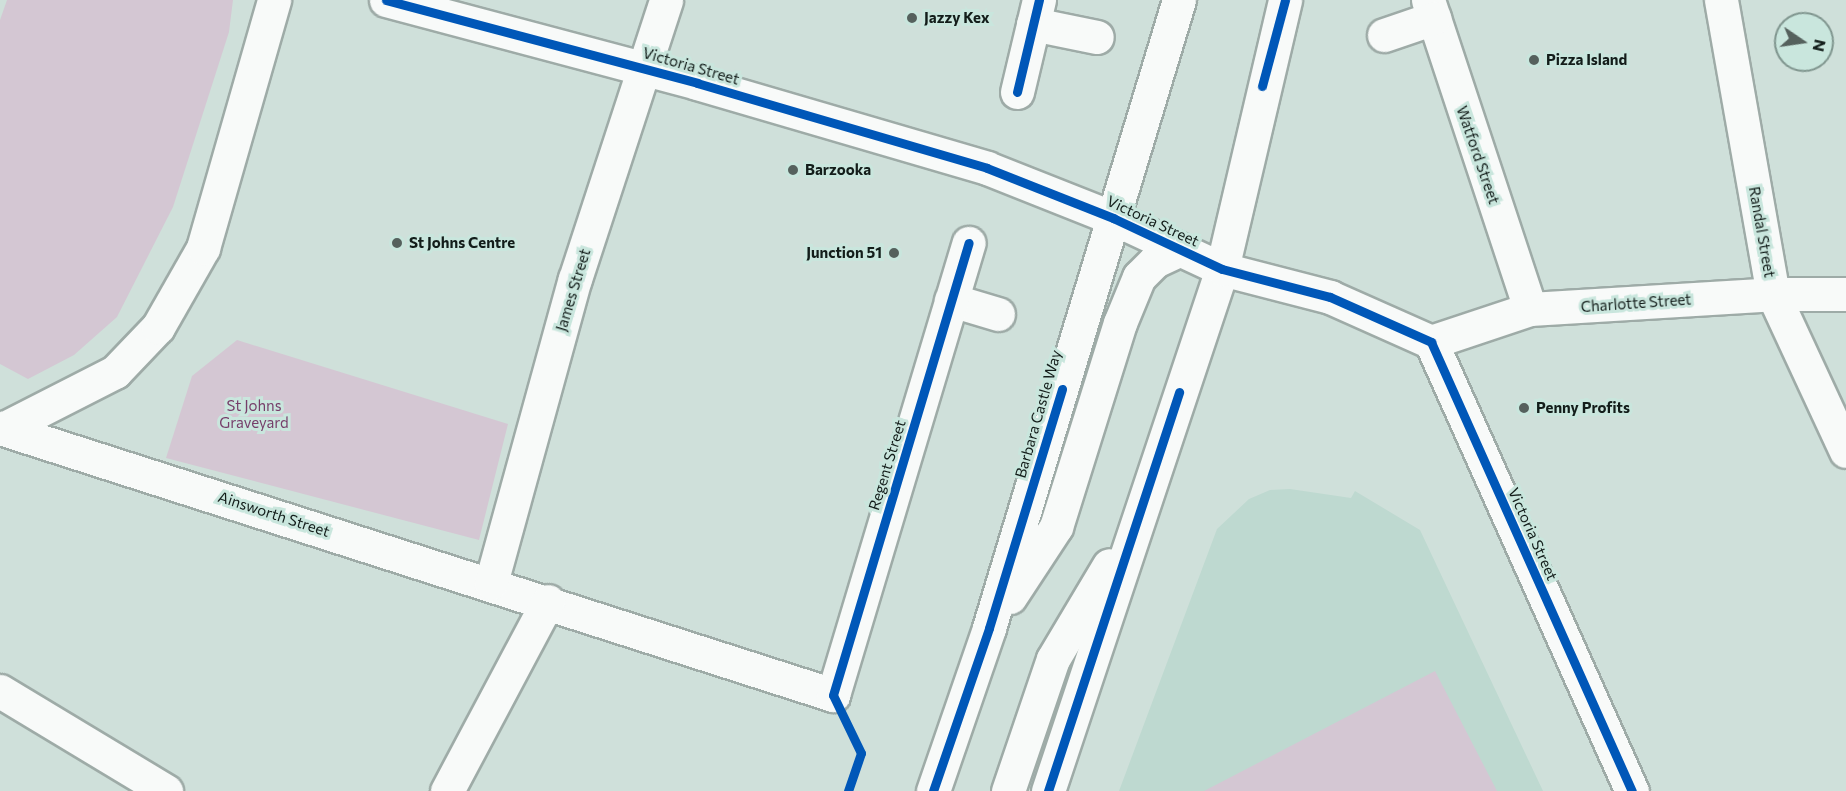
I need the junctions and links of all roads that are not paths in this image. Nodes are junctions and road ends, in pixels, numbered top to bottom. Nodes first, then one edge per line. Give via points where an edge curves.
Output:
1 (274, 0) edge
2 (386, 0) edge
3 (666, 0) edge
4 (1179, 0) edge
5 (1285, 0) edge
6 (1721, 0) edge
7 (1431, 9) edge
8 (1036, 12) edge
9 (1383, 35) dead end
10 (1097, 37) dead end
11 (646, 69) junction
12 (1017, 92) dead end
13 (1113, 218) junction
14 (969, 243) dead end
15 (1179, 250) junction
16 (1222, 269) junction
17 (1773, 294) junction
18 (1846, 294) edge
19 (951, 300) junction
20 (1530, 309) junction
21 (998, 314) dead end
22 (1431, 342) junction
23 (2, 428) edge
24 (1846, 451) edge
25 (1140, 515) junction
26 (490, 583) junction
27 (548, 601) junction
28 (989, 628) junction
29 (0, 691) edge
30 (166, 791) edge
31 (447, 791) edge
32 (933, 791) edge
33 (1008, 791) edge
34 (1048, 791) edge
35 (1632, 791) edge

1 - 23 main road via 203,248 158,327 115,372
2 - 11 main road, Victoria Street
3 - 11 main road, James Street
4 - 13 main road, Barbara Castle Way
5 - 16 main road
6 - 17 main road, Randal Street
7 - 9 main road
7 - 20 main road, Watford Street
8 - 10 main road
8 - 12 main road
11 - 13 main road, Victoria Street via 987,168
11 - 26 main road, James Street via 575,279
13 - 15 main road, Victoria Street
13 - 28 main road, Barbara Castle Way
14 - 19 main road, Regent Street
15 - 16 main road, Victoria Street
15 - 28 main road via 1155,261 1139,277 1120,323 1056,527
16 - 22 main road, Victoria Street via 1330,297
16 - 25 main road
17 - 18 main road, Charlotte Street
17 - 20 main road, Charlotte Street
17 - 24 main road, Randal Street
19 - 21 main road
19 - 27 main road, Regent Street via 833,695
20 - 22 main road, Charlotte Street
22 - 35 main road, Victoria Street
23 - 26 main road, Ainsworth Street
25 - 33 main road via 1053,658
25 - 34 main road
26 - 27 main road, Ainsworth Street
27 - 31 main road
28 - 32 main road, Barbara Castle Way
29 - 30 main road

